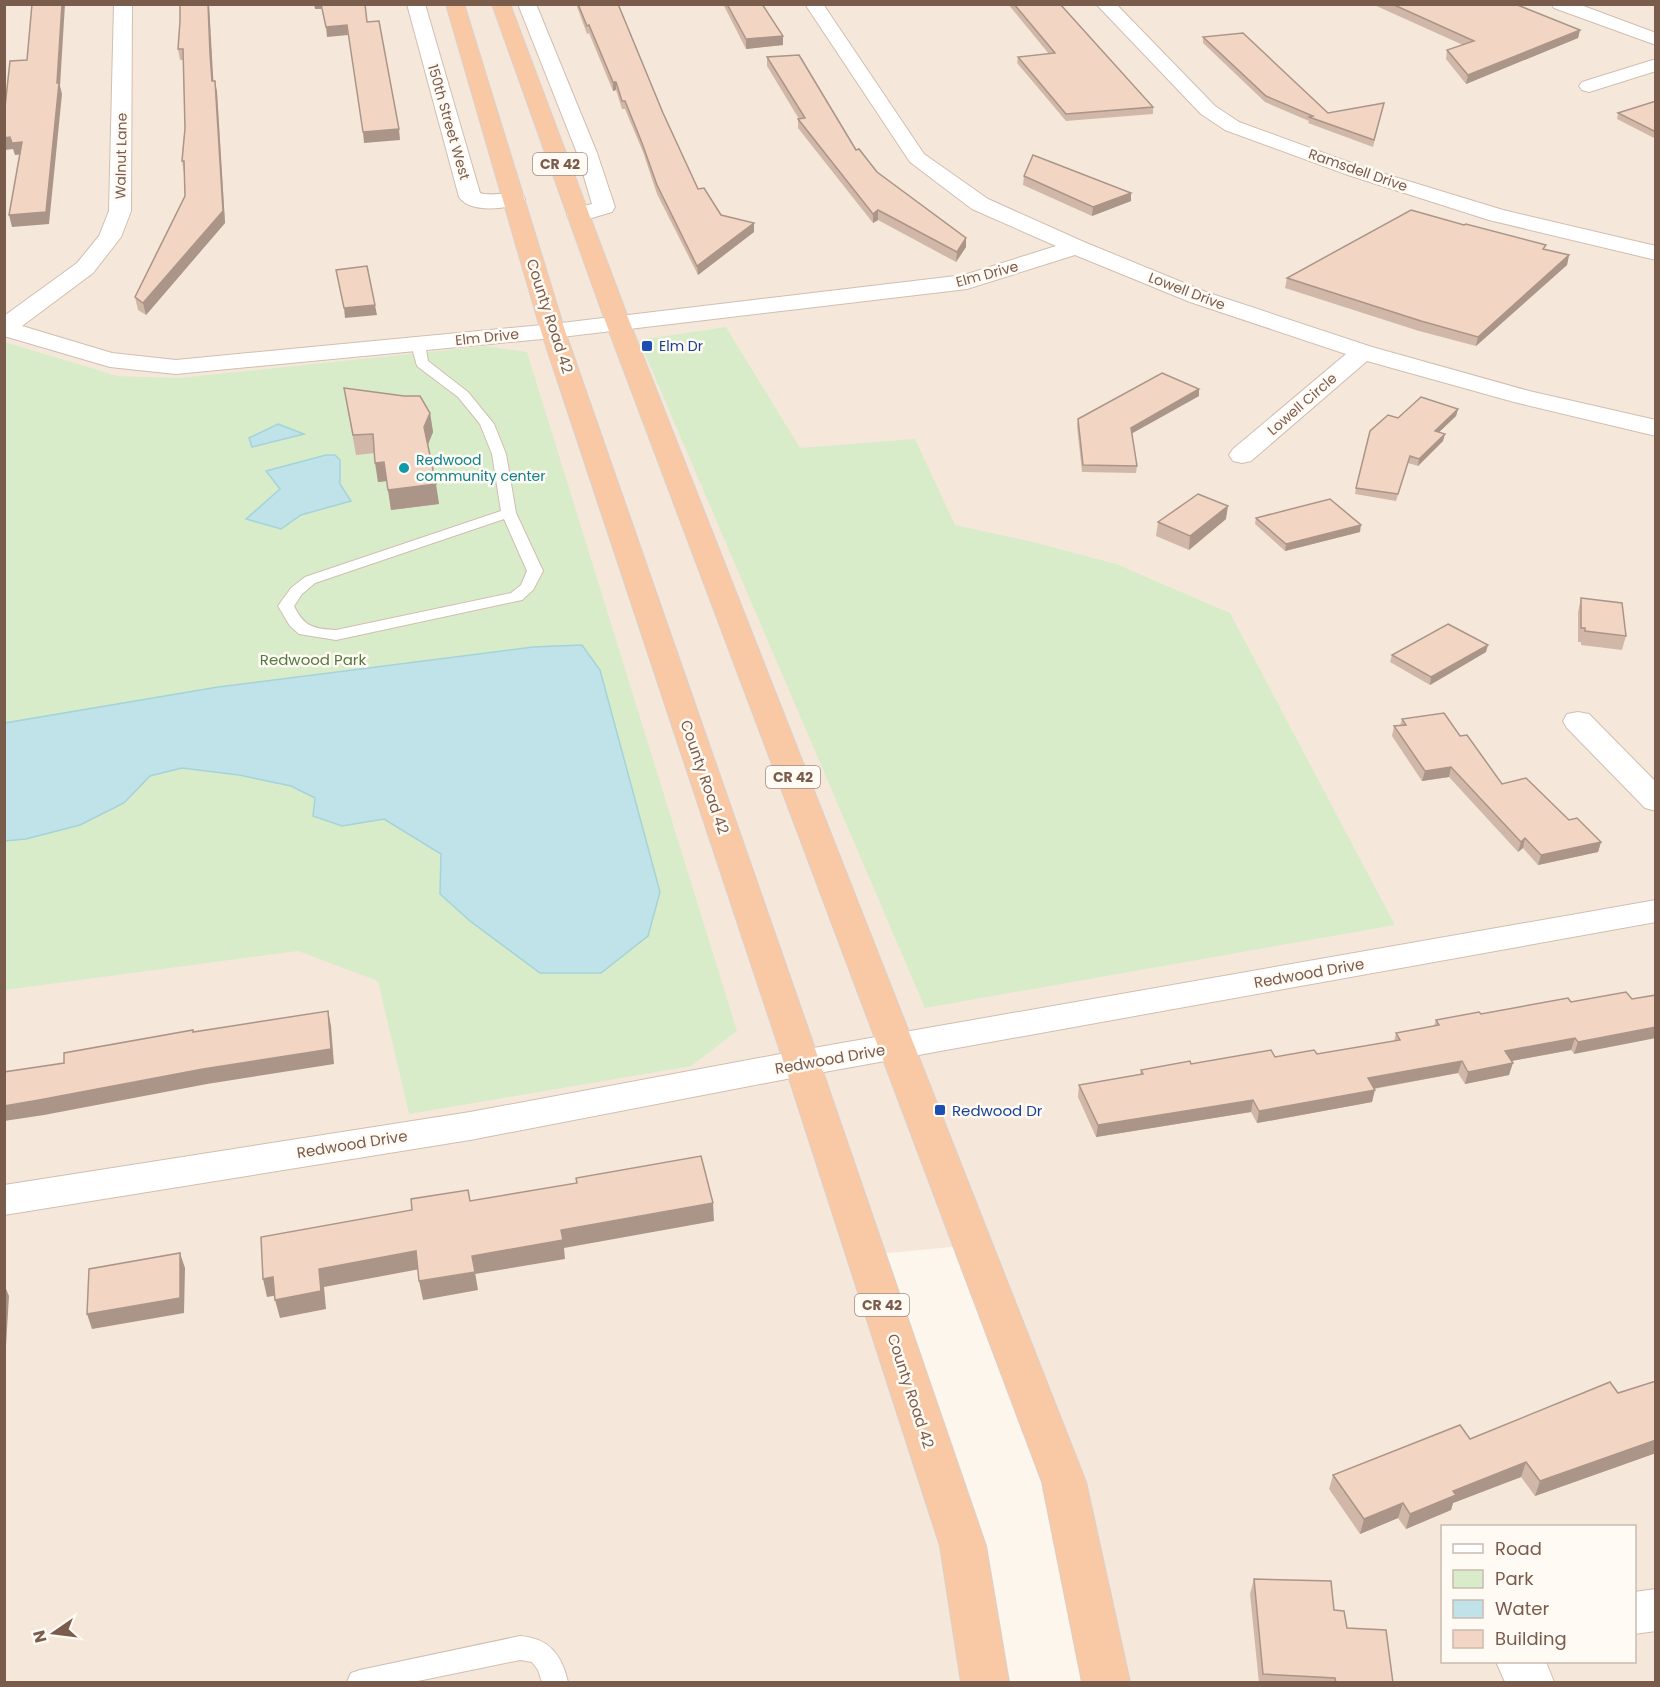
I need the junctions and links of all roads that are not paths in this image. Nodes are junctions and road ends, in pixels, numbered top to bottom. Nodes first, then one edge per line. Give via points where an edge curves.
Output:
1 (123, 4) edge
2 (416, 4) edge
3 (455, 4) edge
4 (501, 4) edge
5 (527, 4) edge
6 (814, 4) edge
7 (1105, 4) edge
8 (1560, 4) edge
9 (1656, 40) edge
10 (1656, 65) edge
11 (1589, 86) dead end
12 (514, 199) junction
13 (578, 215) junction
14 (1076, 248) junction
15 (1656, 253) edge
16 (618, 323) junction
17 (4, 328) edge
18 (553, 331) junction
19 (417, 344) junction
20 (1363, 352) junction
21 (1656, 428) edge
22 (1242, 455) dead end
23 (509, 513) junction
24 (1578, 721) dead end
25 (1656, 801) edge
26 (1656, 911) edge
27 (898, 1047) junction
28 (802, 1063) junction
29 (4, 1200) edge
30 (1656, 1611) edge
31 (1636, 1613) edge
32 (1522, 1663) edge
33 (360, 1683) edge
34 (555, 1683) edge
35 (985, 1683) edge
36 (1106, 1683) edge
37 (1530, 1683) edge

1 - 17 street, Walnut Lane via 120,211 110,237 85,268
2 - 12 street, 150th Street West via 470,197 486,202
3 - 12 highway, County Road 42 / CR 42
4 - 13 highway, CR 42
5 - 13 street via 587,153 603,207
6 - 14 street, Lowell Drive via 916,158 980,204
7 - 15 street, Ramsdell Drive via 1208,110 1232,126 1355,171 1497,215
8 - 9 street
10 - 11 street
12 - 18 highway, County Road 42 / CR 42
13 - 16 highway, CR 42
14 - 16 street, Elm Drive via 967,282
14 - 20 street, Lowell Drive via 1198,297
16 - 18 street, Elm Drive
16 - 27 highway, CR 42
17 - 19 street, Elm Drive via 110,360 176,367
18 - 19 street, Elm Drive
18 - 28 highway, County Road 42 / CR 42
19 - 23 lane via 422,363 458,389 494,435
20 - 21 street, Lowell Drive via 1523,397
20 - 22 street, Lowell Circle
23 - 23 lane via 310,580 286,606 294,624 311,634 336,634 516,597 528,587 534,572
24 - 25 street
26 - 27 street, Redwood Drive
27 - 28 street, Redwood Drive
27 - 36 highway, CR 42 via 1064,1482
28 - 29 street, Redwood Drive via 470,1126
28 - 35 highway, County Road 42 / CR 42 via 963,1546
30 - 31 street
32 - 37 street
33 - 34 lane via 509,1648 529,1647 542,1653 551,1666

